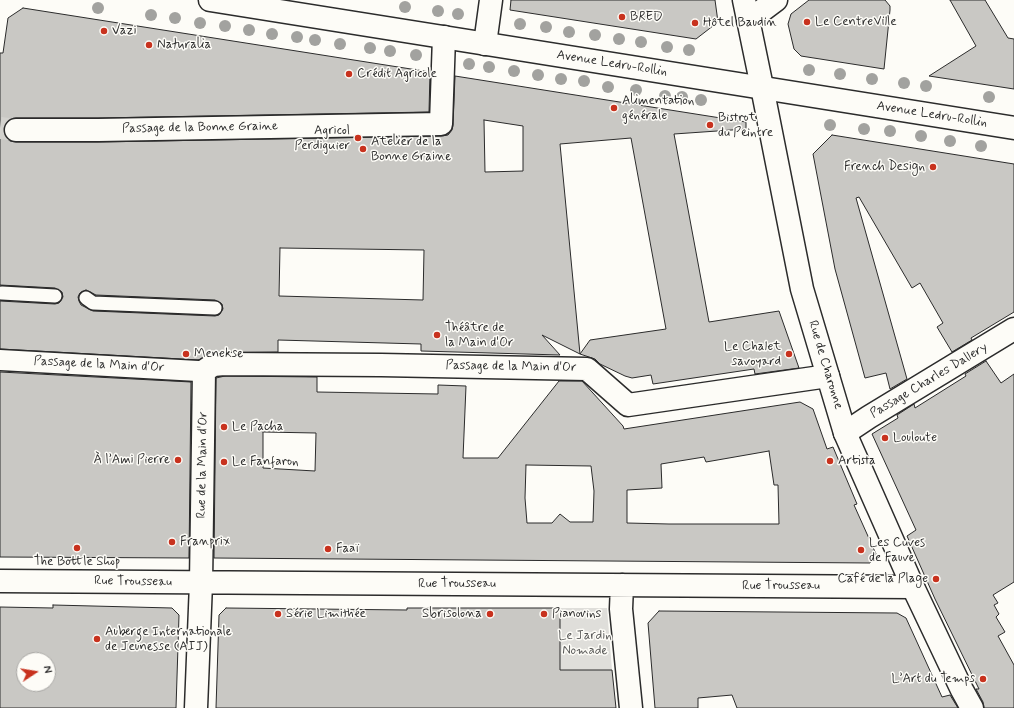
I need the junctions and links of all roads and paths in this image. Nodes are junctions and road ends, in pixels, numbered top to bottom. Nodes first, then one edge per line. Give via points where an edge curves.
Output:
1 (210, 0) edge
2 (491, 0) edge
3 (744, 0) edge
4 (776, 0) edge
5 (748, 21) junction
6 (444, 37) junction
7 (485, 44) junction
8 (762, 88) junction
9 (1014, 128) edge
10 (16, 130) tunnel mouth
11 (2, 294) dead end
12 (54, 296) dead end
13 (86, 298) dead end
14 (215, 308) dead end
15 (1014, 329) edge
16 (0, 360) edge
17 (201, 371) junction
18 (828, 376) junction
19 (845, 433) junction
20 (0, 581) edge
21 (201, 583) junction
22 (622, 585) junction
23 (913, 587) junction
24 (196, 708) edge
25 (631, 708) edge
26 (972, 708) edge

1 - 6 street, Avenue Ledru-Rollin
2 - 7 street
3 - 5 street, Rue de Charonne
4 - 5 street
5 - 8 street, Rue de Charonne
6 - 7 street, Avenue Ledru-Rollin
6 - 10 street, Passage de la Bonne Graine via 441,124
7 - 8 street, Avenue Ledru-Rollin
8 - 9 street, Avenue Ledru-Rollin
8 - 18 street, Rue de Charonne via 802,289
11 - 12 lane
13 - 14 lane via 93,303
15 - 19 street, Passage Charles Dallery
16 - 17 street, Passage de la Main d'Or
17 - 18 street, Passage de la Main d'Or via 224,364 586,369 628,405
17 - 21 street, Rue de la Main d'Or
18 - 19 street, Rue de Charonne
19 - 23 street, Rue de Charonne
20 - 21 street, Rue Trousseau
21 - 22 street, Rue Trousseau
21 - 24 street, Rue de la Main d'Or
22 - 23 street, Rue Trousseau
22 - 25 street via 621,609
23 - 26 street, Rue de Charonne

